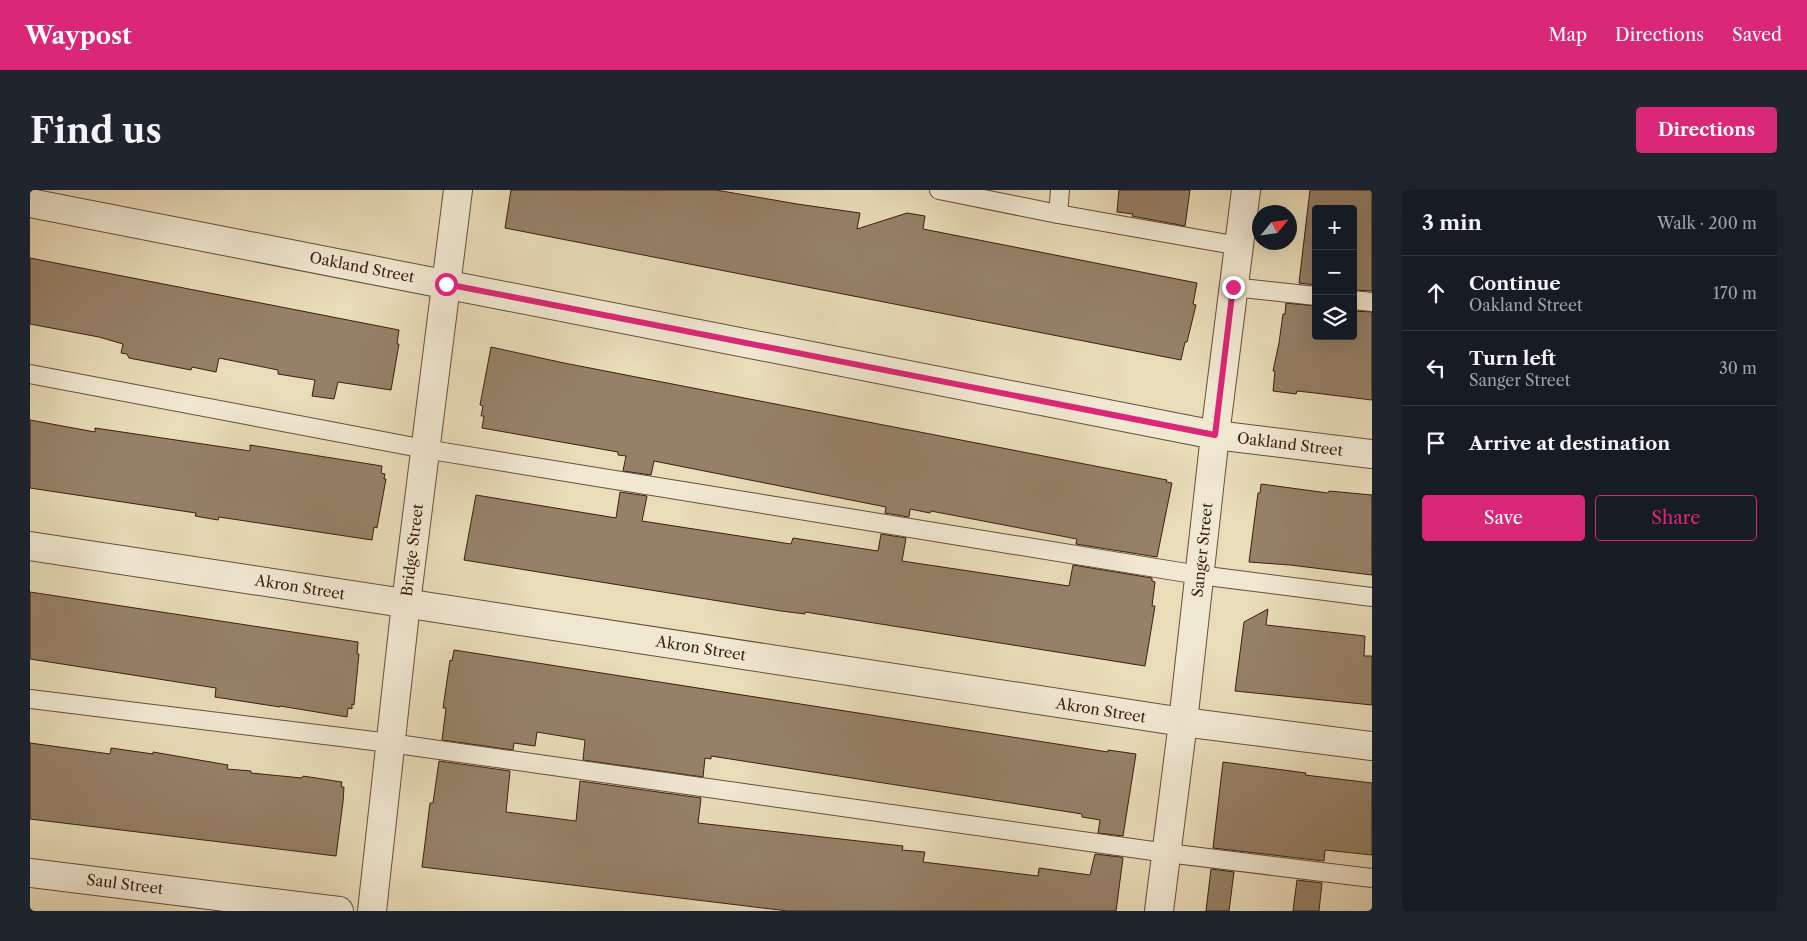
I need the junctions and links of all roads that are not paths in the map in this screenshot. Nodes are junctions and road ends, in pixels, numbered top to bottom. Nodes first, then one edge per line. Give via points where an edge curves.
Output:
1 (458, 190) edge
2 (939, 190) edge
3 (1060, 190) edge
4 (1246, 190) edge
5 (30, 203) edge
6 (1058, 214) junction
7 (1239, 246) junction
8 (446, 284) junction
9 (1233, 287) junction
10 (1312, 296) edge
11 (1357, 300) edge
12 (1372, 302) edge
13 (30, 374) edge
14 (1215, 435) junction
15 (425, 449) junction
16 (1372, 454) edge
17 (30, 546) edge
18 (1199, 575) junction
19 (1372, 597) edge
20 (406, 603) junction
21 (30, 699) edge
22 (1183, 722) junction
23 (390, 744) junction
24 (1372, 746) edge
25 (1167, 853) junction
26 (30, 873) edge
27 (1372, 878) edge
28 (339, 911) edge
29 (372, 911) edge
30 (1160, 911) edge

1 - 8 street, Bridge Street
2 - 6 lane
3 - 6 lane
4 - 7 street, Sanger Street
5 - 8 street, Oakland Street
6 - 7 lane
7 - 9 street, Sanger Street
8 - 14 street, Oakland Street
8 - 15 street, Bridge Street
9 - 10 lane
9 - 14 street, Sanger Street
11 - 12 lane
13 - 15 lane
14 - 16 street, Oakland Street
14 - 18 street, Sanger Street
15 - 18 lane
15 - 20 street, Bridge Street
17 - 20 street, Akron Street
18 - 19 lane
18 - 22 street, Sanger Street
20 - 22 street, Akron Street
20 - 23 street, Bridge Street
21 - 23 lane
22 - 24 street, Akron Street
22 - 25 street, Sanger Street
23 - 25 lane
23 - 29 street, Bridge Street
25 - 27 lane
25 - 30 street, Sanger Street
26 - 28 street, Saul Street

